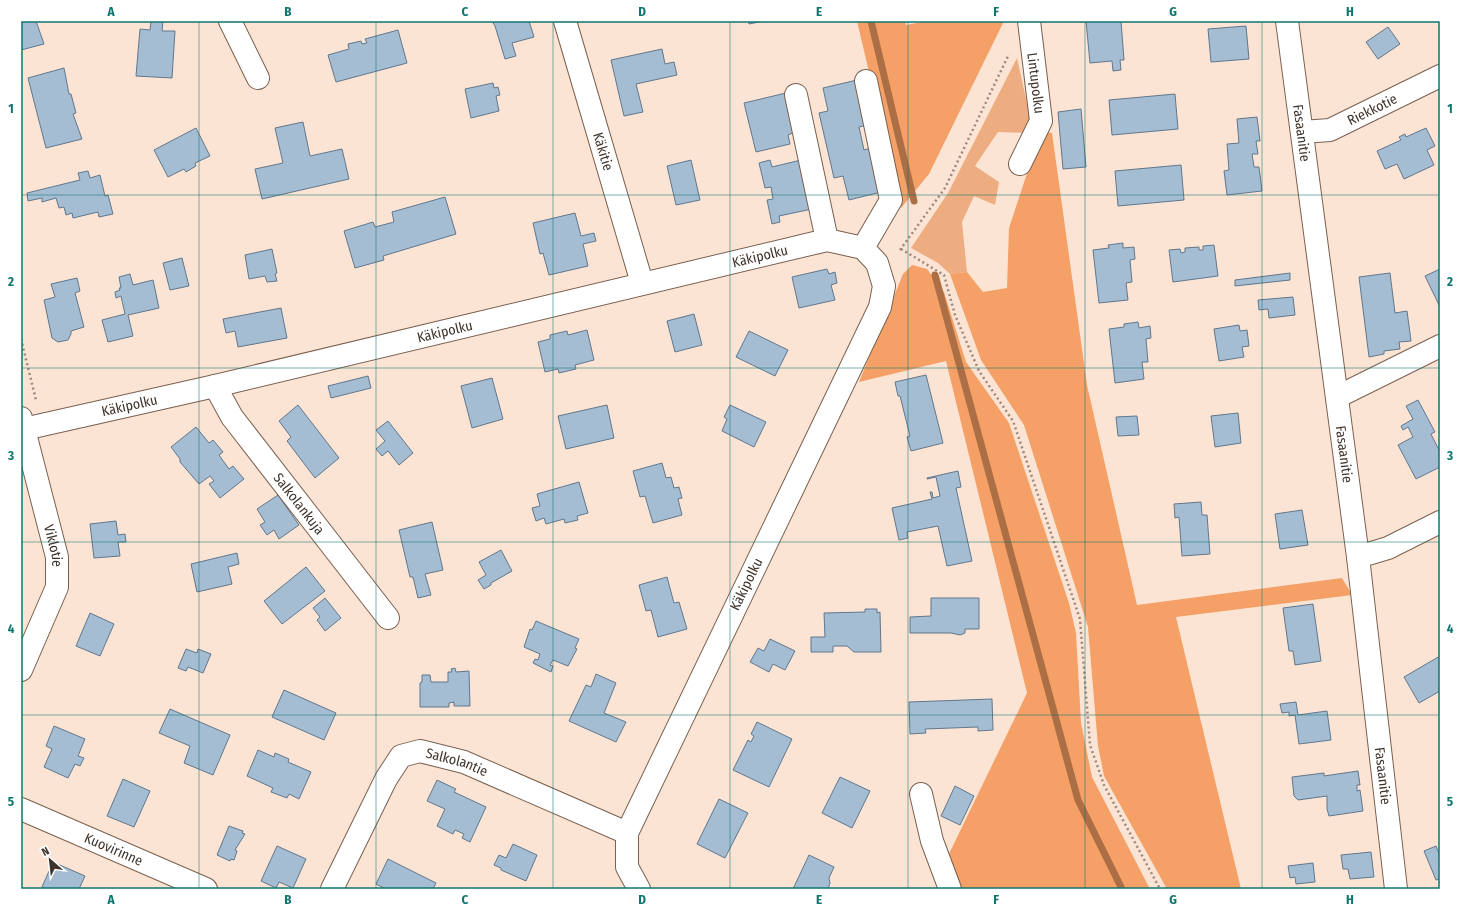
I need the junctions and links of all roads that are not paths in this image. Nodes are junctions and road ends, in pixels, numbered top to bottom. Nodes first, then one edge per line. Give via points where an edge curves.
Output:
1 (230, 21) edge
2 (565, 21) edge
3 (1287, 21) edge
4 (1029, 22) edge
5 (1440, 76) edge
6 (258, 78) dead end
7 (866, 81) dead end
8 (796, 95) dead end
9 (1302, 132) junction
10 (1020, 164) dead end
11 (827, 240) junction
12 (870, 255) junction
13 (642, 283) junction
14 (1440, 346) edge
15 (215, 386) junction
16 (1337, 397) junction
17 (29, 424) edge
18 (1440, 522) edge
19 (1358, 557) junction
20 (388, 618) dead end
21 (21, 670) edge
22 (922, 794) dead end
23 (21, 809) edge
24 (627, 833) junction
25 (206, 889) edge
26 (332, 889) edge
27 (639, 889) edge
28 (950, 889) edge
29 (1396, 889) edge

1 - 6 street
2 - 13 street, Käkitie
3 - 9 street, Fasaanitie
4 - 10 street, Lintupolku via 1041,121
5 - 9 street, Riekkotie via 1330,130
7 - 12 street via 891,200
8 - 11 street
9 - 16 street, Fasaanitie
11 - 12 street, Käkipolku
11 - 13 street, Käkipolku
12 - 24 street, Käkipolku via 884,286 880,307
13 - 15 street, Käkipolku
14 - 16 street
15 - 17 street, Käkipolku
15 - 20 street, Salkolankuja via 232,417
16 - 19 street, Fasaanitie
17 - 21 street, Viklotie via 58,557 57,587
18 - 19 street via 1388,548
19 - 29 street, Fasaanitie
22 - 28 street via 932,841
23 - 25 street, Kuovirinne
24 - 26 street, Salkolantie via 464,762 420,751 401,756 390,773
24 - 27 street via 627,867

